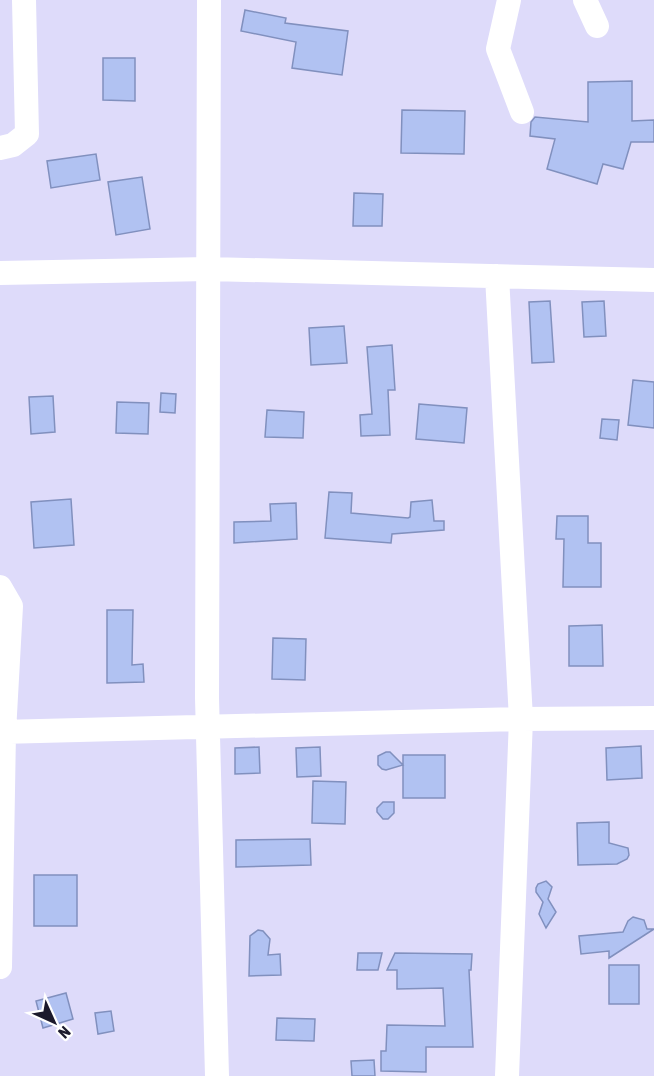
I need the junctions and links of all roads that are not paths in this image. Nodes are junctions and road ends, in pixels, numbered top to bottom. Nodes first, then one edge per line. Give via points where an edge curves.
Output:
1 (24, 0) edge
2 (209, 0) edge
3 (509, 0) edge
4 (585, 0) edge
5 (597, 26) dead end
6 (522, 112) dead end
7 (0, 148) edge
8 (209, 269) junction
9 (0, 273) edge
10 (497, 276) junction
11 (654, 280) edge
12 (0, 587) edge
13 (654, 718) edge
14 (521, 719) junction
15 (208, 727) junction
16 (2, 732) edge
17 (0, 967) edge
18 (217, 1076) edge
19 (507, 1076) edge

1 - 7 street via 27,134 13,145
2 - 8 street
3 - 6 street via 498,49
4 - 5 street
8 - 9 street
8 - 10 street
8 - 15 street
10 - 11 street
10 - 14 street
12 - 16 street via 11,606
13 - 14 street
14 - 15 street
14 - 19 street
15 - 16 street
15 - 18 street
16 - 17 street

